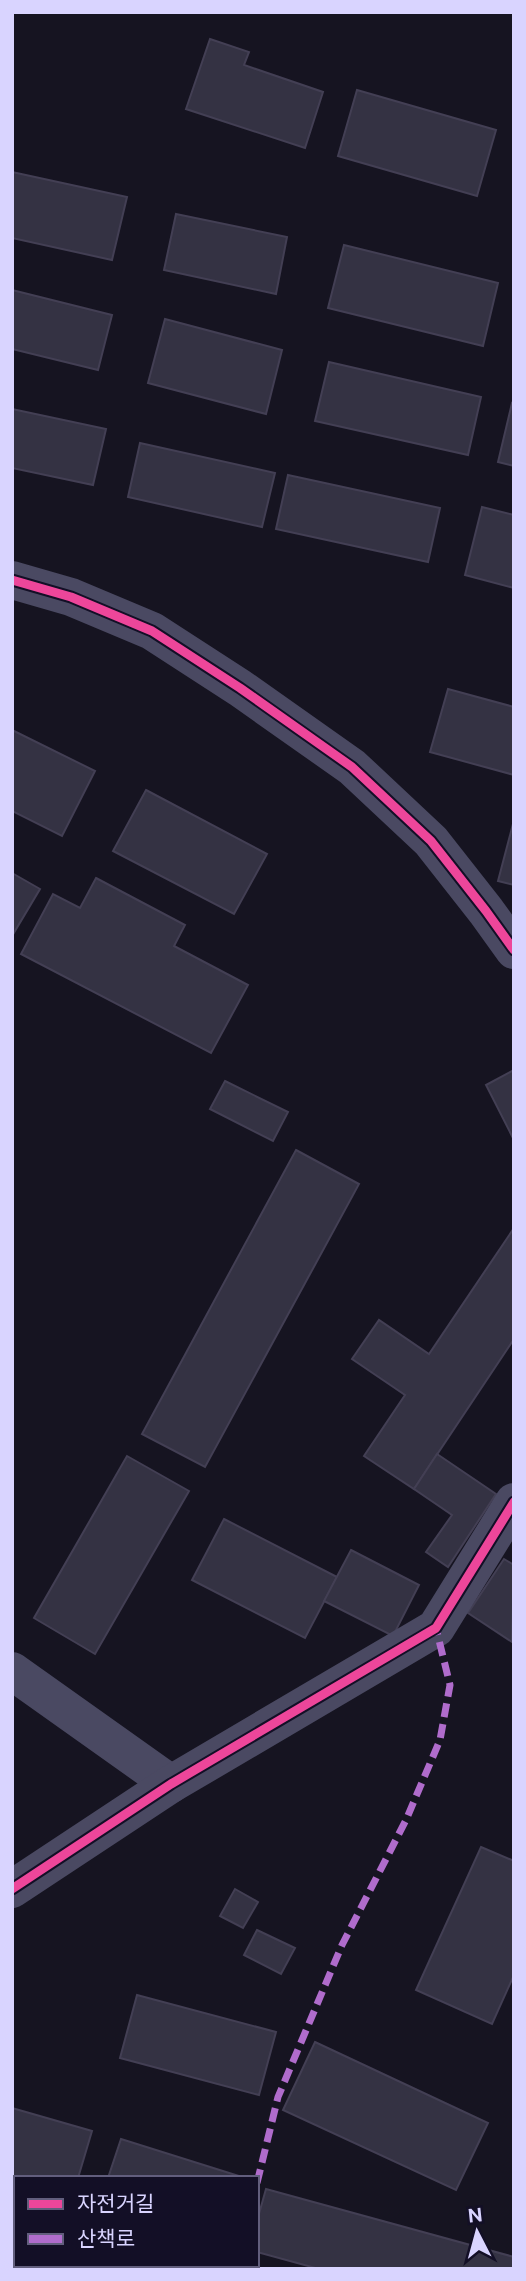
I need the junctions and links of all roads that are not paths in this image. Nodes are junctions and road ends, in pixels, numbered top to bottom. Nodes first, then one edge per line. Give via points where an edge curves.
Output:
1 (12, 580) edge
2 (514, 950) edge
3 (514, 1502) edge
4 (12, 1671) edge
5 (171, 1784) junction
6 (12, 1889) edge

1 - 2 street via 71,597 152,631 352,767 431,841
3 - 5 street via 436,1628
4 - 5 street
5 - 6 street

